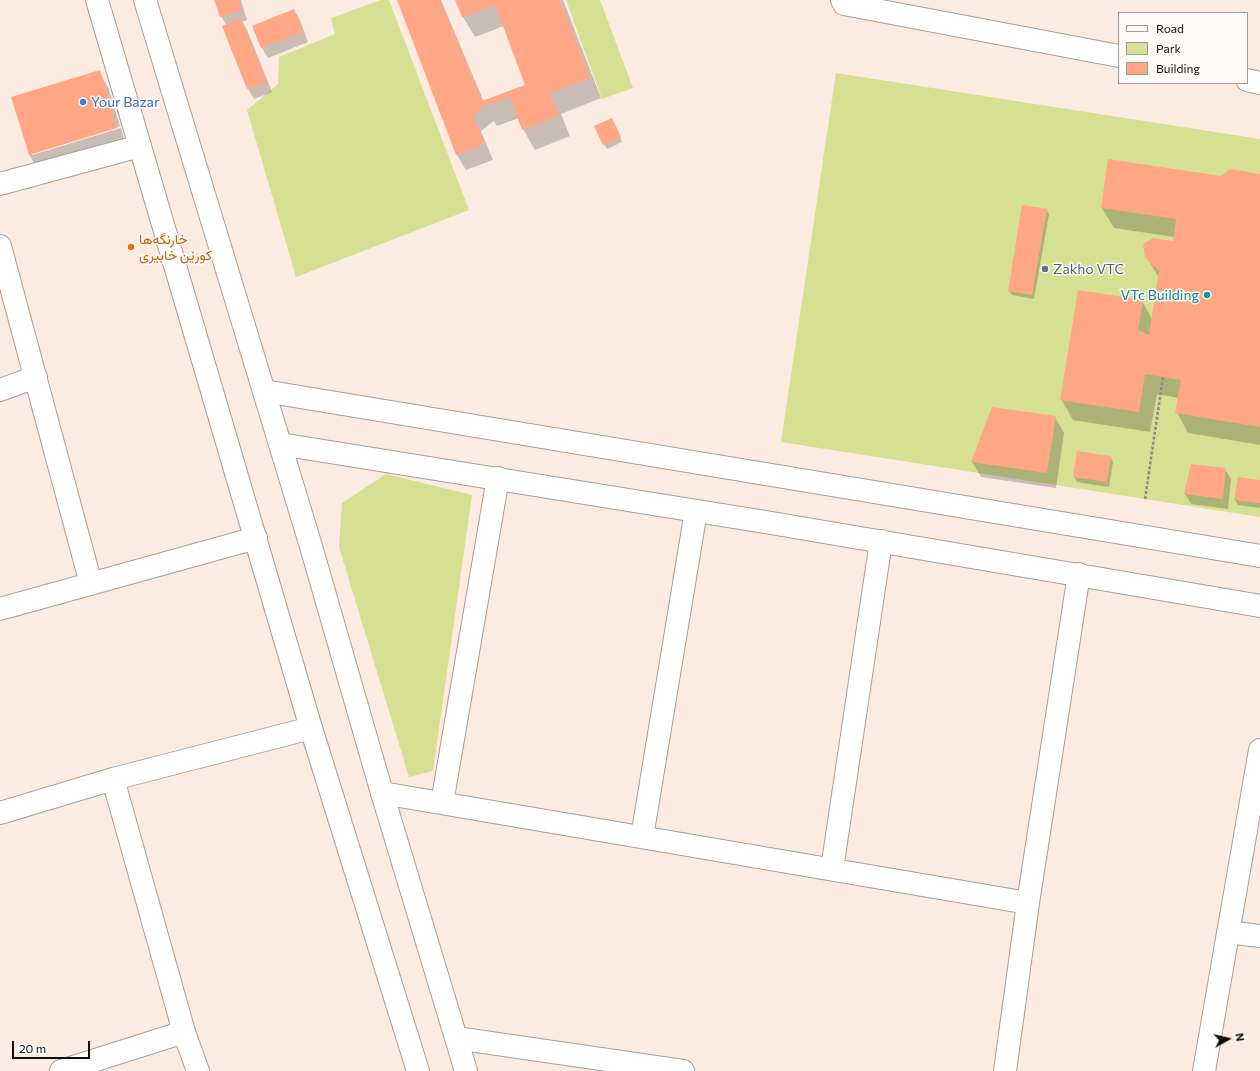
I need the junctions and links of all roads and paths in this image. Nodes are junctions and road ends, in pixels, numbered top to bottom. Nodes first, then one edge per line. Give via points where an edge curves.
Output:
1 (97, 0) edge
2 (145, 0) edge
3 (842, 0) edge
4 (1118, 56) edge
5 (1248, 80) edge
6 (1260, 83) edge
7 (140, 146) junction
8 (0, 184) edge
9 (0, 246) edge
10 (36, 377) junction
11 (1162, 377) dead end
12 (0, 390) edge
13 (264, 392) junction
14 (280, 444) junction
15 (498, 478) junction
16 (1145, 499) dead end
17 (696, 511) junction
18 (256, 538) junction
19 (881, 542) junction
20 (1260, 556) edge
21 (1079, 574) junction
22 (91, 584) junction
23 (1260, 606) edge
24 (0, 609) edge
25 (311, 728) junction
26 (1260, 750) edge
27 (113, 779) junction
28 (382, 793) junction
29 (442, 803) junction
30 (0, 813) edge
31 (642, 837) junction
32 (832, 869) junction
33 (1028, 903) junction
34 (1228, 932) junction
35 (1260, 936) edge
36 (184, 1032) junction
37 (456, 1038) junction
38 (61, 1071) edge
39 (198, 1071) edge
40 (418, 1071) edge
41 (466, 1071) edge
42 (684, 1071) edge
43 (1005, 1071) edge
44 (1204, 1071) edge

1 - 7 street
2 - 13 street
3 - 4 street via 844,4
5 - 6 street
7 - 8 street
7 - 18 street
9 - 10 street
10 - 12 street
10 - 22 street
11 - 16 path
13 - 14 street
13 - 20 street
14 - 15 street
14 - 28 street
15 - 17 street
15 - 29 street
17 - 19 street
17 - 31 street
18 - 22 street
18 - 25 street
19 - 21 street
19 - 32 street
21 - 23 street
21 - 33 street
22 - 24 street
25 - 27 street
25 - 40 street
26 - 34 street
27 - 30 street
27 - 36 street
28 - 29 street
28 - 37 street
29 - 31 street
31 - 32 street
32 - 33 street
33 - 43 street
34 - 35 street
34 - 44 street
36 - 38 street
36 - 39 street
37 - 41 street
37 - 42 street

